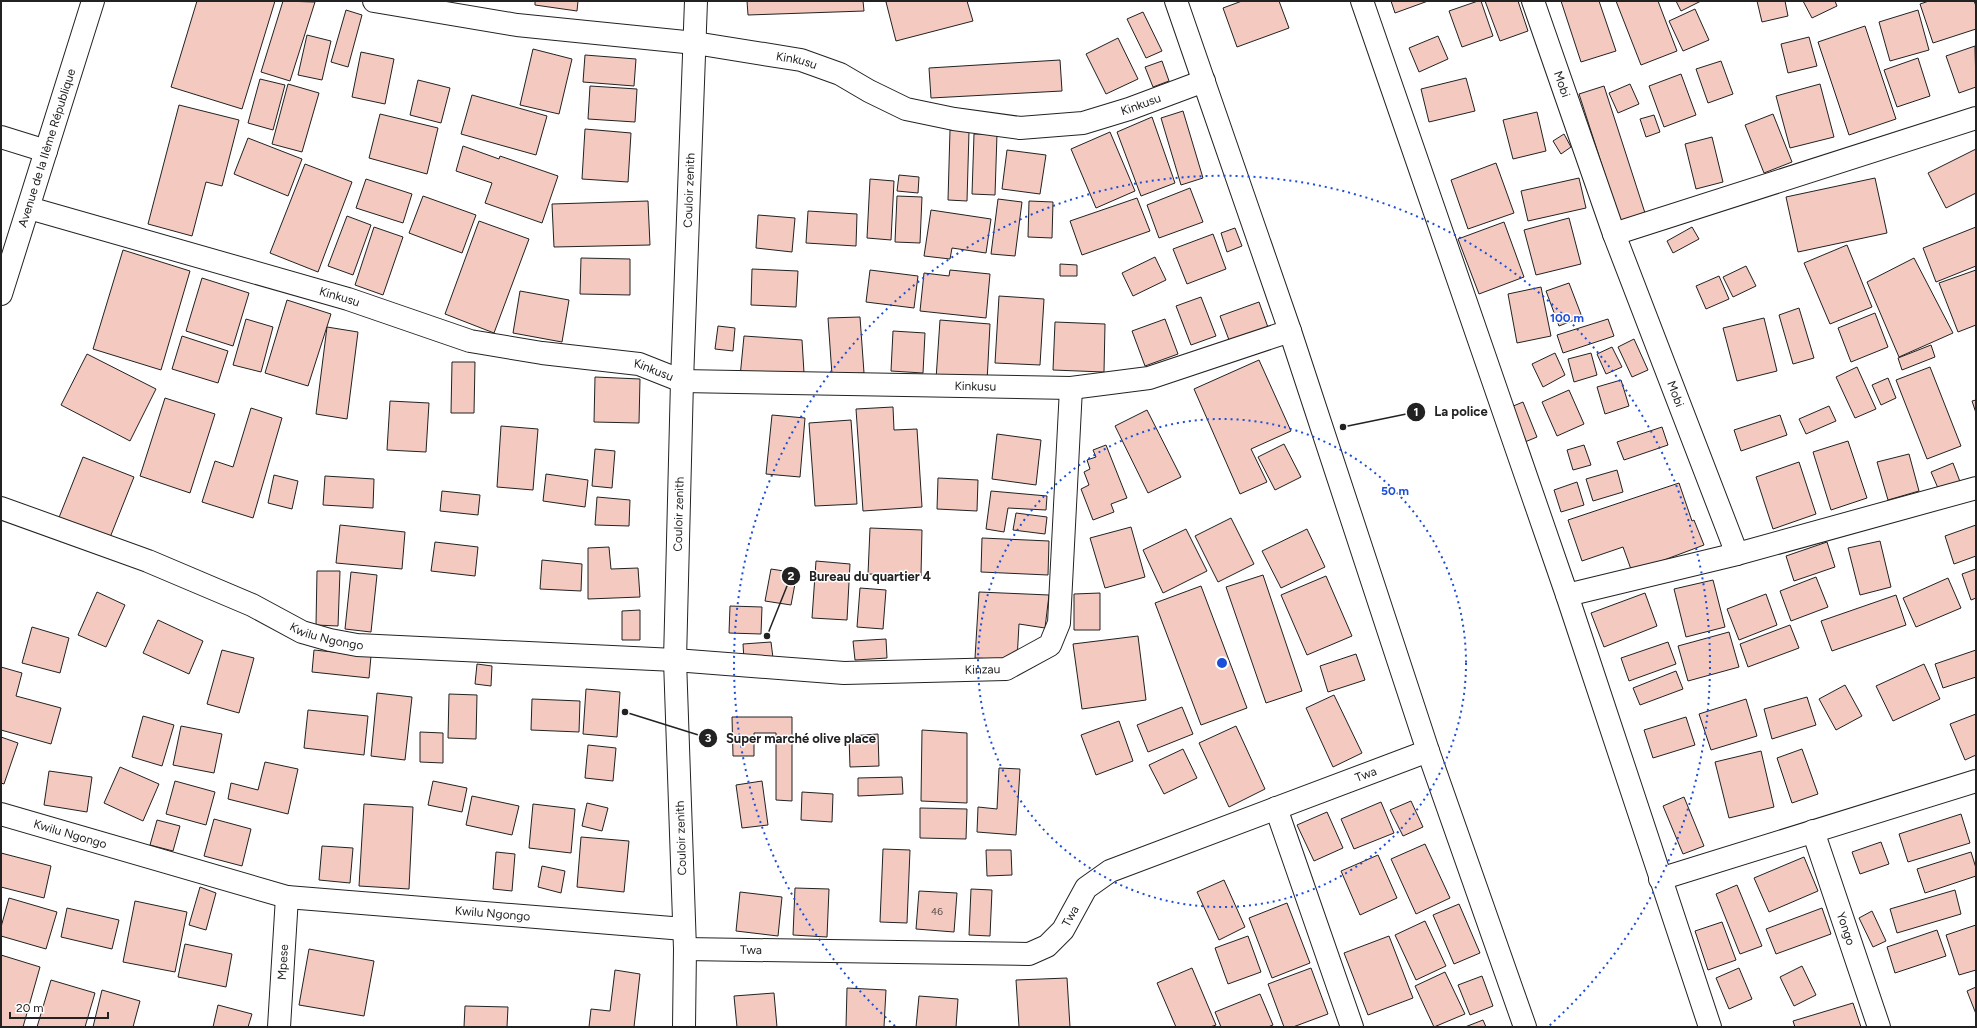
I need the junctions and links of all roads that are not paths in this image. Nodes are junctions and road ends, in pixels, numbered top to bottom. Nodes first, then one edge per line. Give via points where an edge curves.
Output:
1 (93, 1) edge
2 (374, 1) edge
3 (696, 1) edge
4 (1176, 1) edge
5 (1362, 1) edge
6 (1533, 1) edge
7 (695, 43) junction
8 (1204, 81) junction
9 (1976, 118) edge
10 (1, 137) edge
11 (46, 151) junction
12 (29, 208) junction
13 (1614, 234) junction
14 (1, 294) edge
15 (1290, 331) junction
16 (682, 381) junction
17 (1071, 388) junction
18 (1976, 488) edge
19 (1, 508) edge
20 (1737, 554) junction
21 (1566, 595) junction
22 (675, 660) junction
23 (1428, 752) junction
24 (1976, 781) edge
25 (1276, 808) junction
26 (1, 814) edge
27 (1813, 831) junction
28 (1660, 879) junction
29 (287, 897) junction
30 (684, 939) junction
31 (279, 1027) edge
32 (684, 1027) edge
33 (1352, 1027) edge
34 (1525, 1027) edge
35 (1710, 1027) edge
36 (1879, 1027) edge

1 - 11 street, Avenue de la IIème République
2 - 7 street, Kinkusu via 517,25
3 - 7 street, Couloir zenith
4 - 8 street
5 - 21 street
6 - 13 street, Mobi
7 - 8 street, Kinkusu via 801,60 840,74 906,109 1020,128 1083,122 1129,109
7 - 16 street, Couloir zenith
8 - 15 street
9 - 13 street
10 - 11 street
11 - 12 street, Avenue de la IIème République
12 - 14 street, Avenue de la IIème République
12 - 16 street, Kinkusu via 348,300 470,342 640,364
13 - 20 street, Mobi
15 - 17 street, Kinkusu via 1149,378
15 - 23 street
16 - 17 street, Kinkusu
16 - 22 street, Couloir zenith
17 - 22 street, Kinzau via 1060,624 1050,645 1006,669 844,672
18 - 20 street
19 - 22 street, Kwilu Ngongo via 148,561 252,605 302,632 330,640 357,645
20 - 21 street
21 - 28 street
22 - 30 street, Couloir zenith
23 - 25 street, Twa
23 - 34 street
24 - 27 street
25 - 30 street, Twa via 1110,871 1086,888 1063,930 1047,946 1029,954
25 - 33 street
26 - 29 street, Kwilu Ngongo
27 - 28 street
27 - 36 street, Yongo
28 - 35 street
29 - 30 street, Kwilu Ngongo
29 - 31 street, Mpese
30 - 32 street, Couloir zenith

